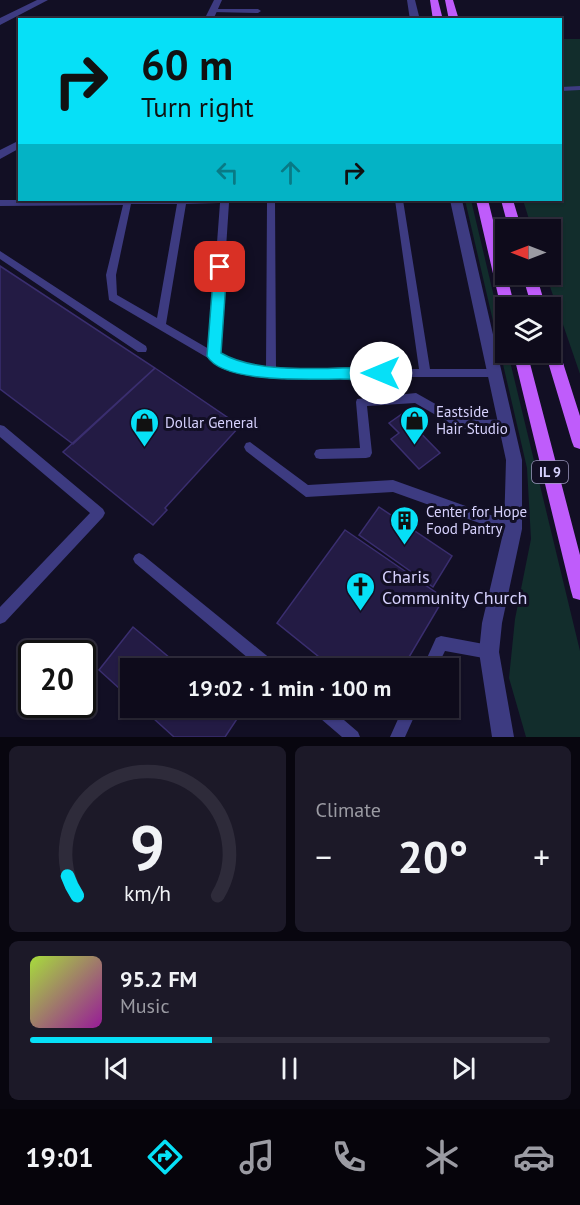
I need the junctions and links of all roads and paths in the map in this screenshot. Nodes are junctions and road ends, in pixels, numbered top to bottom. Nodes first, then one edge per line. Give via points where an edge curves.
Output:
1 (44, 0) edge
2 (218, 0) edge
3 (411, 0) edge
4 (434, 0) edge
5 (449, 0) edge
6 (214, 11) junction
7 (258, 11) dead end
8 (209, 18) edge
9 (415, 18) edge
10 (438, 18) edge
11 (454, 18) edge
12 (0, 22) edge
13 (580, 88) edge
14 (562, 89) edge
15 (18, 144) edge
16 (0, 155) edge
17 (97, 201) edge
18 (128, 201) edge
19 (181, 201) edge
20 (225, 201) edge
21 (271, 201) edge
22 (399, 201) edge
23 (456, 201) edge
24 (482, 201) edge
25 (507, 201) edge
26 (0, 203) edge
27 (513, 219) edge
28 (0, 255) edge
29 (505, 297) edge
30 (161, 325) junction
31 (142, 349) dead end
32 (214, 356) junction
33 (523, 363) edge
34 (556, 363) edge
35 (271, 373) junction
36 (425, 373) junction
37 (496, 373) junction
38 (507, 425) junction
39 (0, 430) edge
40 (580, 442) edge
41 (250, 447) dead end
42 (320, 454) dead end
43 (513, 529) junction
44 (139, 559) dead end
45 (580, 591) edge
46 (0, 617) edge
47 (489, 652) junction
48 (259, 658) edge
49 (434, 658) edge
50 (331, 718) edge
51 (406, 718) edge
52 (353, 737) edge
53 (397, 737) edge
54 (503, 737) edge

1 - 12 street
2 - 6 street
3 - 9 street
4 - 10 main road
5 - 11 main road
6 - 7 lane
6 - 8 street
13 - 14 lane
15 - 16 street
17 - 18 lane
17 - 26 lane
18 - 19 lane
18 - 30 lane via 111,275 112,297
19 - 30 lane
20 - 32 lane
21 - 35 lane
22 - 36 lane
23 - 37 street
24 - 29 main road
25 - 27 main road
28 - 31 lane
30 - 32 lane
32 - 35 lane via 229,365
33 - 45 main road, IL 9
34 - 40 main road
35 - 36 lane
36 - 37 lane
37 - 38 street
38 - 42 lane via 460,424 416,398 361,402 366,453
38 - 43 street via 514,460
39 - 46 lane via 99,513
41 - 43 lane via 306,491 393,486
43 - 47 street
44 - 48 lane
47 - 49 lane via 441,643
47 - 54 street
50 - 52 lane
51 - 53 lane

